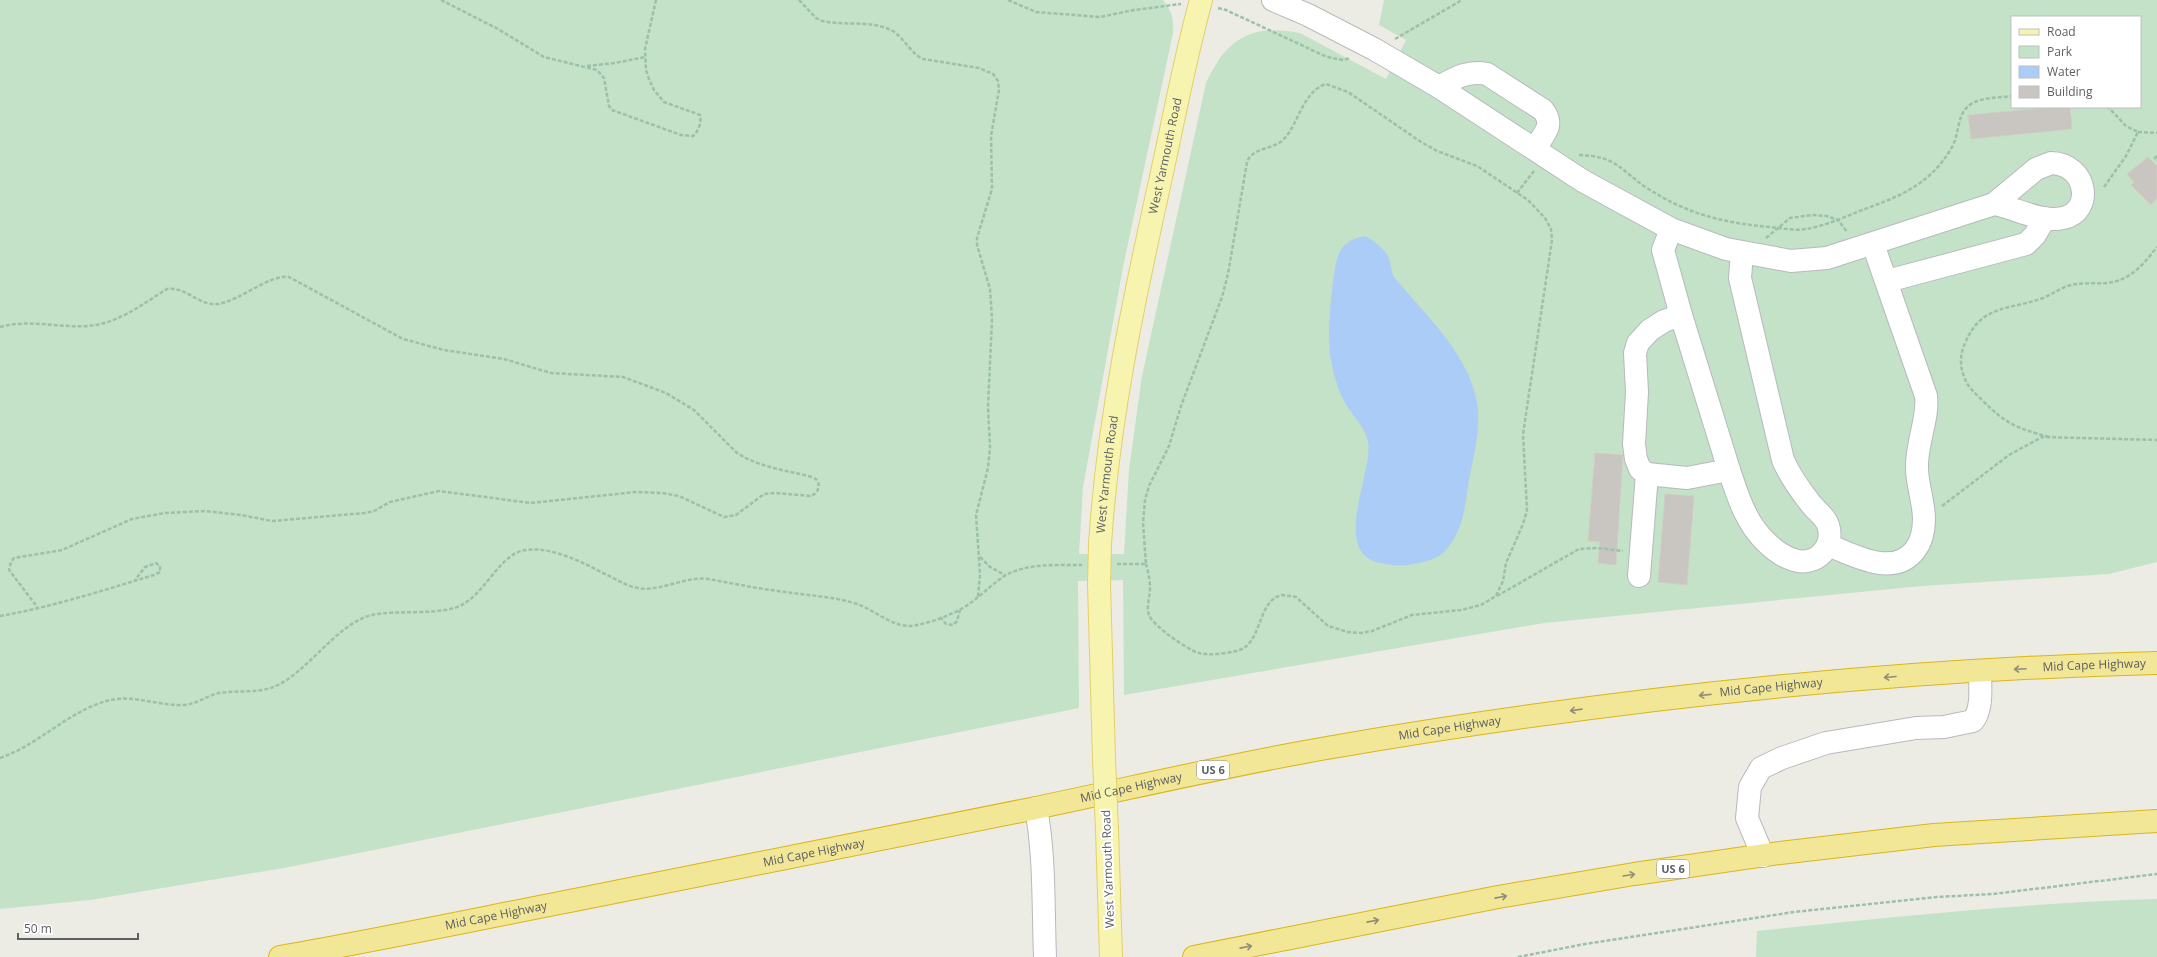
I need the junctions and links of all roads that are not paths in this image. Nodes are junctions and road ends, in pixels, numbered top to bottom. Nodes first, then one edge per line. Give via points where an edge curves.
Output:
1 (1201, 0) edge
2 (1272, 0) edge
3 (1439, 87) junction
4 (1535, 148) junction
5 (1994, 204) junction
6 (2044, 218) junction
7 (1671, 229) junction
8 (1867, 246) junction
9 (1745, 254) junction
10 (1887, 282) junction
11 (1681, 315) junction
12 (1729, 470) junction
13 (1647, 474) junction
14 (1828, 545) junction
15 (1639, 576) dead end
16 (2157, 663) edge
17 (1980, 671) junction
18 (1036, 808) junction
19 (2157, 821) edge
20 (1763, 856) junction
21 (1111, 950) edge
22 (280, 957) edge
23 (1045, 957) edge
24 (1194, 957) edge

1 - 21 main road, West Yarmouth Road, bridge via 1137,283 1120,369 1108,459 1099,584
2 - 3 lane via 1308,15 1374,49
3 - 4 lane
3 - 4 lane via 1461,75 1476,72 1486,74 1543,110 1550,123
4 - 7 lane via 1583,181
5 - 6 lane
5 - 6 lane via 2036,169 2052,163 2066,166 2080,179 2083,192 2080,204 2071,215 2064,218
5 - 8 lane
6 - 10 lane via 2035,235 2026,244
7 - 9 lane via 1706,243
7 - 11 lane via 1663,250
8 - 9 lane via 1812,260 1791,261
8 - 10 lane
9 - 14 lane via 1740,278 1783,460 1791,479 1825,519 1829,529
10 - 14 lane via 1926,396 1927,405 1918,442 1917,466 1924,530 1920,543 1911,556 1898,562 1874,562
11 - 12 lane
11 - 13 lane via 1664,321 1650,330 1638,343 1635,353 1637,392 1634,444 1640,469
12 - 13 lane via 1687,478
12 - 14 lane via 1746,518 1777,551 1802,562 1819,557
13 - 15 lane
16 -> 17 highway, Mid Cape Highway / US 6
17 -> 18 highway, Mid Cape Highway / US 6 via 1771,687 1514,718 1268,759
17 - 20 lane via 1980,704 1974,721 1826,743 1761,768 1750,788 1747,818
18 - 22 highway, Mid Cape Highway / US 6
18 - 23 lane via 1043,863
19 - 20 highway, US 6 via 1934,835
24 -> 20 highway, US 6 via 1533,890

